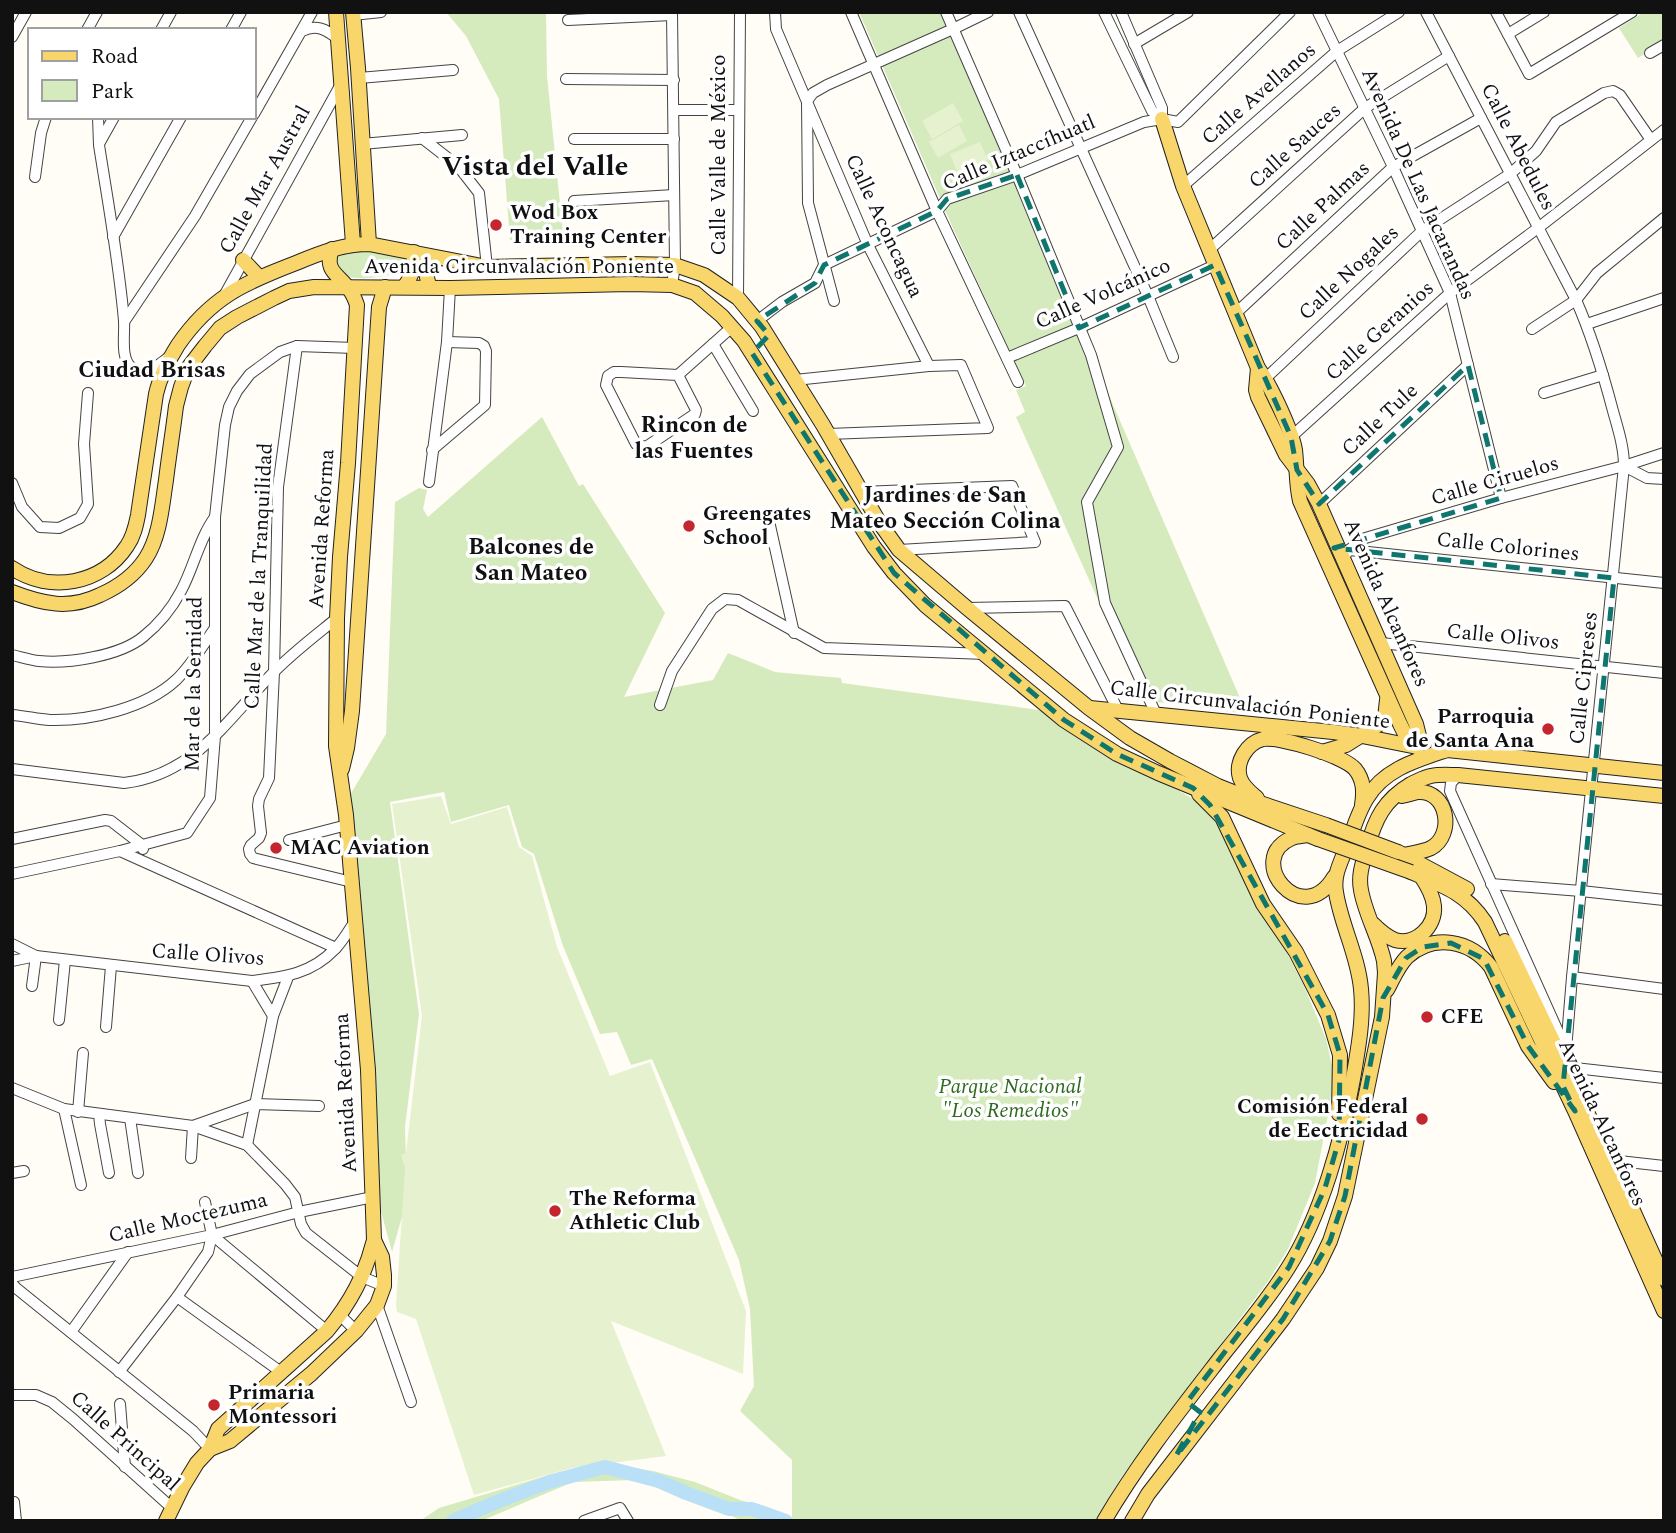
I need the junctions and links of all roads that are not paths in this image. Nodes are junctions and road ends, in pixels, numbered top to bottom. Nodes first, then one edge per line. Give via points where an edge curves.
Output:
1 (26, 12) edge
2 (171, 12) edge
3 (241, 12) edge
4 (312, 12) edge
5 (336, 12) edge
6 (381, 12) edge
7 (740, 12) edge
8 (775, 12) edge
9 (851, 12) edge
10 (946, 12) edge
11 (988, 12) edge
12 (1019, 12) edge
13 (1104, 12) edge
14 (1121, 12) edge
15 (1188, 12) edge
16 (1290, 12) edge
17 (1318, 12) edge
18 (1399, 12) edge
19 (1426, 12) edge
20 (1496, 12) edge
21 (1544, 12) edge
22 (1632, 12) edge
23 (353, 14) edge
24 (672, 14) edge
25 (568, 20) dead end
26 (162, 28) edge
27 (232, 28) edge
28 (953, 29) junction
29 (302, 31) junction
30 (1508, 34) junction
31 (12, 37) edge
32 (338, 39) junction
33 (1135, 44) junction
34 (1664, 45) edge
35 (1337, 51) junction
36 (1650, 53) dead end
37 (1449, 56) junction
38 (339, 60) junction
39 (874, 64) junction
40 (453, 70) dead end
41 (358, 73) junction
42 (566, 79) dead end
43 (674, 80) junction
44 (341, 84) junction
45 (807, 101) junction
46 (1365, 108) junction
47 (674, 110) junction
48 (739, 110) junction
49 (256, 111) edge
50 (1481, 118) junction
51 (45, 119) edge
52 (98, 119) edge
53 (113, 119) edge
54 (180, 119) edge
55 (251, 119) edge
56 (1162, 119) junction
57 (1664, 130) edge
58 (462, 135) dead end
59 (422, 138) junction
60 (574, 139) dead end
61 (674, 139) junction
62 (1651, 140) junction
63 (362, 144) junction
64 (99, 145) junction
65 (1080, 148) junction
66 (1393, 167) junction
67 (1510, 174) junction
68 (1017, 175) junction
69 (35, 177) dead end
70 (1183, 186) junction
71 (674, 195) junction
72 (574, 201) dead end
73 (351, 211) junction
74 (366, 211) junction
75 (937, 211) junction
76 (1664, 218) edge
77 (1538, 228) junction
78 (1422, 231) junction
79 (113, 237) junction
80 (353, 244) junction
81 (369, 244) junction
82 (869, 245) junction
83 (332, 249) junction
84 (1209, 250) junction
85 (414, 252) junction
86 (430, 257) junction
87 (243, 260) junction
88 (631, 264) junction
89 (675, 264) junction
90 (824, 265) junction
91 (1215, 265) junction
92 (488, 267) junction
93 (259, 277) junction
94 (630, 284) junction
95 (672, 285) junction
96 (385, 286) junction
97 (429, 286) junction
98 (348, 287) junction
99 (404, 287) junction
100 (450, 288) junction
101 (1450, 293) junction
102 (224, 296) junction
103 (1148, 296) junction
104 (738, 298) junction
105 (1664, 298) edge
106 (1576, 300) junction
107 (834, 301) dead end
108 (1236, 313) junction
109 (378, 316) junction
110 (358, 318) junction
111 (124, 322) junction
112 (759, 324) junction
113 (1587, 324) junction
114 (732, 327) junction
115 (1079, 328) junction
116 (1532, 329) dead end
117 (770, 341) junction
118 (447, 342) junction
119 (713, 344) junction
120 (297, 346) junction
121 (748, 347) junction
122 (355, 348) junction
123 (172, 355) junction
124 (1173, 356) dead end
125 (1007, 358) junction
126 (1468, 365) junction
127 (929, 366) junction
128 (678, 375) junction
129 (1603, 375) junction
130 (1260, 376) junction
131 (795, 380) junction
132 (1018, 382) dead end
133 (88, 393) dead end
134 (1544, 393) dead end
135 (754, 411) dead end
136 (828, 435) junction
137 (1291, 437) junction
138 (432, 450) junction
139 (1664, 453) edge
140 (368, 462) junction
141 (348, 463) junction
142 (1625, 466) junction
143 (1297, 470) junction
144 (1664, 480) edge
145 (429, 482) dead end
146 (12, 483) edge
147 (861, 492) junction
148 (1501, 498) junction
149 (1319, 504) junction
150 (215, 517) junction
151 (769, 521) dead end
152 (899, 550) junction
153 (1346, 554) junction
154 (340, 557) junction
155 (362, 559) junction
156 (12, 568) edge
157 (1614, 578) junction
158 (1664, 583) edge
159 (12, 592) edge
160 (967, 608) junction
161 (337, 618) junction
162 (215, 628) junction
163 (794, 633) junction
164 (1381, 643) junction
165 (986, 654) junction
166 (12, 655) edge
167 (1605, 666) junction
168 (274, 672) junction
169 (1664, 673) edge
170 (1387, 695) junction
171 (660, 705) dead end
172 (1089, 708) junction
173 (1118, 710) junction
174 (1156, 714) junction
175 (12, 715) edge
176 (215, 736) junction
177 (1362, 736) junction
178 (1417, 747) junction
179 (1447, 750) junction
180 (1320, 752) junction
181 (1594, 765) junction
182 (12, 769) edge
183 (1390, 772) junction
184 (1664, 773) edge
185 (1458, 775) junction
186 (340, 777) junction
187 (1194, 788) junction
188 (1591, 789) junction
189 (1664, 796) edge
190 (1387, 802) junction
191 (1264, 804) junction
192 (1362, 806) junction
193 (347, 825) junction
194 (1313, 837) junction
195 (12, 839) edge
196 (289, 840) dead end
197 (142, 845) junction
198 (120, 851) junction
199 (1401, 854) junction
200 (150, 864) junction
201 (12, 874) edge
202 (1416, 874) junction
203 (1334, 877) junction
204 (352, 882) junction
205 (1491, 884) junction
206 (1581, 891) junction
207 (1664, 900) edge
208 (355, 921) junction
209 (1373, 924) junction
210 (12, 944) edge
211 (336, 948) junction
212 (36, 956) junction
213 (65, 960) junction
214 (12, 961) edge
215 (111, 966) junction
216 (288, 977) junction
217 (1572, 977) junction
218 (252, 981) junction
219 (32, 986) dead end
220 (1664, 989) edge
221 (1384, 998) junction
222 (274, 1016) junction
223 (59, 1020) dead end
224 (106, 1027) dead end
225 (1566, 1050) junction
226 (83, 1053) dead end
227 (1566, 1068) junction
228 (1664, 1078) edge
229 (12, 1088) edge
230 (255, 1104) junction
231 (319, 1106) dead end
232 (64, 1109) junction
233 (1575, 1111) junction
234 (78, 1112) junction
235 (99, 1114) junction
236 (130, 1118) junction
237 (192, 1126) junction
238 (1339, 1140) junction
239 (247, 1144) junction
240 (191, 1158) dead end
241 (1610, 1160) junction
242 (1664, 1166) edge
243 (24, 1171) dead end
244 (12, 1173) edge
245 (109, 1173) dead end
246 (138, 1173) dead end
247 (81, 1185) dead end
248 (373, 1197) junction
249 (205, 1202) dead end
250 (299, 1212) junction
251 (212, 1235) junction
252 (374, 1240) junction
253 (1634, 1244) junction
254 (128, 1252) junction
255 (1658, 1253) edge
256 (12, 1277) edge
257 (362, 1277) junction
258 (1664, 1279) edge
259 (12, 1283) edge
260 (384, 1286) junction
261 (177, 1297) junction
262 (377, 1306) junction
263 (1664, 1311) edge
264 (340, 1315) junction
265 (327, 1331) junction
266 (356, 1331) junction
267 (71, 1332) junction
268 (119, 1372) junction
269 (281, 1372) junction
270 (12, 1395) edge
271 (411, 1402) dead end
272 (1186, 1402) junction
273 (120, 1404) dead end
274 (210, 1449) junction
275 (1176, 1456) junction
276 (125, 1468) junction
277 (14, 1502) dead end
278 (169, 1517) edge
279 (16, 1521) edge
280 (583, 1521) edge
281 (628, 1521) edge
282 (1104, 1521) edge
283 (1132, 1521) edge

1 - 31 street
2 - 26 street
3 - 27 street
4 - 29 street
5 - 32 main road
6 - 23 street
7 - 48 street, Calle Valle de México
8 - 45 street, Calle Aconcagua via 776,29
9 - 39 street
10 - 28 street
11 - 28 street
12 - 65 street
13 - 56 street, Avenida Alcanfores via 1152,111
14 - 33 street, Avenida Alcanfores
15 - 33 street
16 - 56 street, Calle Iztaccíhuatl via 1178,122
17 - 35 street, Avenida De Las Jacarandas
18 - 35 street, Calle Avellanos
19 - 37 street, Calle Abedules
20 - 30 street
21 - 30 street
22 - 30 street via 1529,74
23 - 41 main road
24 - 25 street
24 - 43 street
28 - 39 street
28 - 68 street
29 - 32 street via 317,27
29 - 49 street
32 - 38 main road
33 - 56 street, Avenida Alcanfores
34 - 36 street
35 - 46 street, Avenida De Las Jacarandas
35 - 70 street, Calle Avellanos
37 - 46 street, Calle Sauces
37 - 50 street, Calle Abedules
38 - 41 street
38 - 44 main road
39 - 45 street via 827,85
39 - 75 street
40 - 41 street
41 - 63 main road
42 - 43 street
43 - 47 street
44 - 73 main road
44 - 87 street, Calle Mar Austral
45 - 82 street, Calle Aconcagua
45 - 90 street via 808,203
46 - 66 street, Avenida De Las Jacarandas
46 - 84 street, Calle Sauces
47 - 48 street
47 - 61 street
48 - 104 street, Calle Valle de México
50 - 66 street, Calle Palmas
50 - 67 street, Calle Abedules
51 - 69 street
52 - 64 street
53 - 64 street
54 - 79 street
55 - 111 street via 195,216
56 - 65 street, Calle Iztaccíhuatl via 1144,121
56 - 70 main road, Avenida Alcanfores
57 - 62 street, Calle Geranios
58 - 59 street
59 - 63 street
59 - 92 street via 458,166 479,193
60 - 61 street
61 - 71 street
62 - 67 street, Calle Nogales via 1620,95 1604,93 1556,122 1536,151
62 - 77 street, Calle Geranios
63 - 74 main road
64 - 79 street
65 - 68 street, Calle Iztaccíhuatl
65 - 103 street
66 - 78 street, Avenida De Las Jacarandas
66 - 108 street, Calle Palmas
67 - 77 street, Calle Abedules
67 - 78 street, Calle Nogales
68 - 75 street, Calle Iztaccíhuatl via 947,199
68 - 115 street
70 - 84 main road, Avenida Alcanfores
71 - 72 street
71 - 89 street
73 - 74 street
73 - 80 main road
74 - 81 main road
75 - 82 street, Calle Iztaccíhuatl
75 - 125 street
76 - 106 street via 1597,273
77 - 101 street, Calle Geranios
77 - 106 street, Calle Abedules
78 - 101 street, Avenida De Las Jacarandas
78 - 130 street, Calle Nogales
79 - 111 street
80 - 81 main road, Avenida Circunvalación Poniente
80 - 83 main road, Avenida Circunvalación Poniente
81 - 85 main road, Avenida Circunvalación Poniente
82 - 90 street, Calle Iztaccíhuatl
82 - 127 street, Calle Aconcagua
83 - 93 main road, Avenida Circunvalación Poniente
83 - 98 main road, Avenida Reforma via 332,270
84 - 91 main road, Avenida Alcanfores
85 - 86 main road, Avenida Circunvalación Poniente
85 - 99 main road via 414,270
86 - 92 main road, Avenida Circunvalación Poniente
86 - 97 main road
87 - 93 main road
87 - 102 street, Calle Mar Austral
88 - 89 main road, Avenida Circunvalación Poniente
88 - 92 main road, Avenida Circunvalación Poniente
88 - 94 main road
89 - 95 street
89 - 104 main road, Avenida Circunvalación Poniente via 704,275
90 - 107 street
90 - 112 street, Calle Iztaccíhuatl via 815,284 782,302
91 - 103 street, Calle Volcánico
91 - 108 main road, Avenida Alcanfores
93 - 102 main road, Avenida Circunvalación Poniente
94 - 95 main road, Avenida Circunvalación Poniente
94 - 100 main road, Avenida Circunvalación Poniente
95 - 114 main road, Avenida Circunvalación Poniente via 695,293
96 - 98 main road, Avenida Circunvalación Poniente
96 - 99 main road, Avenida Circunvalación Poniente
96 - 109 main road, Avenida Reforma
97 - 99 main road, Avenida Circunvalación Poniente
97 - 100 main road, Avenida Circunvalación Poniente
98 - 110 main road, Avenida Reforma
98 - 159 main road, Avenida Circunvalación Poniente via 289,291 237,317 220,328 188,368 176,406 155,538 147,556 124,582 90,600 69,604 49,604
100 - 118 street
101 - 126 street, Avenida De Las Jacarandas
101 - 137 street, Calle Geranios
102 - 123 main road, Avenida Circunvalación Poniente via 197,320
103 - 115 street, Calle Volcánico
103 - 124 street
104 - 112 main road, Avenida Circunvalación Poniente
105 - 113 street
106 - 113 street, Calle Cipreses
106 - 116 street
108 - 130 main road, Avenida Alcanfores
109 - 110 street via 365,311
109 - 140 main road, Avenida Reforma
110 - 122 main road, Avenida Reforma
111 - 123 street via 125,358 132,368 154,369
112 - 117 main road, Avenida Circunvalación Poniente
112 - 121 main road
113 - 129 street, Calle Cipreses
114 - 119 street
114 - 121 main road, Avenida Circunvalación Poniente
115 - 125 street, Calle Volcánico
115 - 174 street via 1118,447 1087,502 1105,603
117 - 121 main road
117 - 131 main road, Avenida Circunvalación Poniente
118 - 138 street
118 - 138 street via 484,346 485,405
119 - 128 street
119 - 135 street
120 - 122 street
120 - 150 street via 280,352 250,374 229,407
120 - 168 street, Calle Mar de la Tranquilidad via 278,487
121 - 165 main road, Avenida Circunvalación Poniente via 894,573 925,605
122 - 141 main road, Avenida Reforma
123 - 156 main road, Avenida Circunvalación Poniente via 156,394 134,531 120,556 81,580 47,583
125 - 132 street
126 - 148 street, Avenida De Las Jacarandas
126 - 149 street, Calle Tule
127 - 131 street
127 - 136 street via 961,365 988,428
128 - 128 street via 614,372 608,376 606,385 636,444 646,447 695,414
129 - 134 street
129 - 142 street, Calle Cipreses
130 - 137 main road, Avenida Alcanfores
130 - 143 main road, Avenida Alcanfores via 1258,397
131 - 136 main road, Avenida Circunvalación Poniente
133 - 146 street via 84,444 88,504 80,518 59,528 40,527 22,507
136 - 147 main road, Avenida Circunvalación Poniente
137 - 143 main road, Avenida Alcanfores
138 - 145 street
139 - 142 street, Calle Ciruelos
140 - 141 street via 359,469
140 - 155 main road, Avenida Reforma
141 - 154 main road, Avenida Reforma
142 - 144 street via 1647,478
142 - 148 street, Calle Ciruelos
142 - 157 street, Calle Cipreses
143 - 149 main road, Avenida Alcanfores
143 - 170 main road, Avenida Alcanfores via 1300,500
147 - 152 main road, Avenida Circunvalación Poniente
147 - 152 street via 1012,486 1035,542
148 - 153 street, Calle Ciruelos via 1362,539
149 - 153 main road, Avenida Alcanfores
150 - 162 street, Mar de la Sernidad
150 - 166 street via 181,591 142,638 122,649 67,661
151 - 163 street
152 - 160 main road, Avenida Circunvalación Poniente
153 - 157 street, Calle Colorines
153 - 164 main road, Avenida Alcanfores
154 - 155 street
154 - 161 main road, Avenida Reforma
155 - 186 main road, Avenida Reforma via 352,711
157 - 158 street, Calle Colorines
157 - 167 street, Calle Cipreses
160 - 172 main road, Avenida Circunvalación Poniente
160 - 173 street via 1065,606
161 - 168 street
161 - 186 main road, Avenida Reforma
162 - 175 street via 178,678 148,699 68,720
162 - 176 street, Mar de la Sernidad
163 - 165 street via 824,648
163 - 171 street via 738,600 725,599 712,609 672,671
164 - 167 street, Calle Olivos
164 - 178 main road, Avenida Alcanfores via 1416,724
165 - 187 main road, Avenida Circunvalación Poniente via 1064,720 1117,754
167 - 169 street, Calle Olivos
167 - 181 street, Calle Cipreses
168 - 176 street
168 - 204 street, Calle Mar de la Tranquilidad via 269,778 259,799 261,833 250,854
170 - 177 main road via 1385,718
170 - 178 main road, Avenida Alcanfores via 1407,738
172 - 173 main road, Calle Circunvalación Poniente
172 - 191 main road, Avenida Circunvalación Poniente via 1170,761
173 - 174 main road, Calle Circunvalación Poniente
174 - 177 main road, Calle Circunvalación Poniente
176 - 182 street via 173,769 139,781 106,782
176 - 197 street, Mar de la Sernidad via 211,798 205,807 187,833
177 - 178 main road, Calle Circunvalación Poniente
177 - 180 main road
178 - 179 main road, Calle Circunvalación Poniente
178 - 183 main road
179 - 181 main road, Calle Circunvalación Poniente
179 - 183 main road
180 - 191 main road via 1271,738 1245,751 1238,770 1240,779
180 - 192 main road via 1356,770 1363,785
181 - 184 main road, Calle Circunvalación Poniente
181 - 188 street, Calle Cipreses
183 - 192 main road
185 - 188 main road
185 - 190 main road via 1421,779
185 - 205 street, Avenida Alcanfores via 1450,791
186 - 193 main road, Avenida Reforma
187 - 194 main road, Avenida Circunvalación Poniente
187 - 238 main road via 1222,817 1263,904 1296,952 1328,1015 1339,1055
188 - 189 main road
188 - 206 street, Calle Cipreses
190 - 199 main road via 1427,793 1437,799 1446,817 1439,841 1431,848
190 - 209 main road via 1378,815 1360,874
191 - 199 main road, Avenida Circunvalación Poniente, bridge
192 - 203 main road
193 - 196 street
193 - 204 main road, Avenida Reforma
194 - 202 main road, Avenida Circunvalación Poniente, bridge
194 - 203 main road via 1284,843 1274,860 1276,879 1294,895 1305,896 1318,894
195 - 197 street via 105,820
197 - 198 street, Mar de la Sernidad
197 - 200 street
198 - 200 street
198 - 201 street, Mar de la Sernidad
199 - 227 main road, Avenida Alcanfores via 1458,883 1481,901
200 - 211 street
202 - 209 main road via 1426,883 1435,908 1425,932 1406,941 1396,940
202 - 233 main road, Avenida Alcanfores via 1476,908
203 - 238 main road via 1362,991 1353,1080
204 - 208 main road, Avenida Reforma
205 - 206 street
205 - 225 street, Avenida Alcanfores
206 - 207 street
206 - 217 street, Calle Cipreses
208 - 211 street, Calle Olivos
208 - 248 main road, Avenida Reforma
209 - 221 main road via 1384,961
210 - 212 street, Calle Olivos
211 - 216 street, Calle Olivos
212 - 213 street, Calle Olivos
212 - 214 street, Calle Olivos
212 - 219 street
213 - 215 street, Calle Olivos
213 - 223 street
215 - 218 street, Calle Olivos
215 - 224 street
216 - 218 street, Calle Olivos
216 - 222 street
217 - 220 street
217 - 225 street, Calle Cipreses
218 - 222 street
221 - 233 main road via 1396,972 1415,951 1442,943 1466,946 1491,967 1528,1046
221 - 275 main road via 1345,1196 1330,1241 1283,1318
222 - 230 street
225 - 227 street, Calle Cipreses
226 - 234 street
227 - 228 street
227 - 241 main road, Avenida Alcanfores
229 - 232 street
230 - 231 street
230 - 237 street
230 - 239 street
232 - 234 street
232 - 247 street
233 - 253 main road, Avenida Alcanfores
234 - 235 street
235 - 236 street
235 - 245 street
236 - 237 street
236 - 246 street
237 - 239 street
237 - 240 street
238 - 272 main road via 1325,1188 1289,1267
239 - 250 street via 295,1197
241 - 242 street
241 - 255 main road, Avenida Alcanfores
243 - 244 street
248 - 250 street, Calle Moctezuma
248 - 252 main road, Avenida Reforma
249 - 251 street
250 - 251 street, Calle Moctezuma
250 - 257 street via 306,1233
251 - 254 street, Calle Moctezuma
251 - 261 street via 208,1252
251 - 265 street
252 - 257 main road, Avenida Reforma
252 - 260 main road, Avenida Reforma via 382,1257
253 - 255 street
253 - 263 main road, Avenida Alcanfores
254 - 256 street, Calle Moctezuma
254 - 267 street
255 - 258 main road, Avenida Alcanfores
257 - 260 street
257 - 264 main road, Avenida Reforma
259 - 267 street
260 - 262 main road, Avenida Reforma
261 - 268 street
261 - 269 street
262 - 266 main road, Avenida Reforma
262 - 271 street
264 - 265 main road, Avenida Reforma
264 - 266 street
265 - 269 main road, Avenida Reforma
266 - 274 main road, Avenida Reforma via 230,1441
267 - 268 street
268 - 274 street
269 - 274 main road, Avenida Reforma via 218,1429
270 - 276 street, Calle Principal via 36,1395 52,1402
272 - 275 main road via 1198,1417
272 - 282 main road
273 - 276 street
274 - 278 main road, Avenida Reforma via 183,1486
275 - 283 main road
276 - 278 street, Calle Principal
277 - 279 street
280 - 281 street via 620,1508

